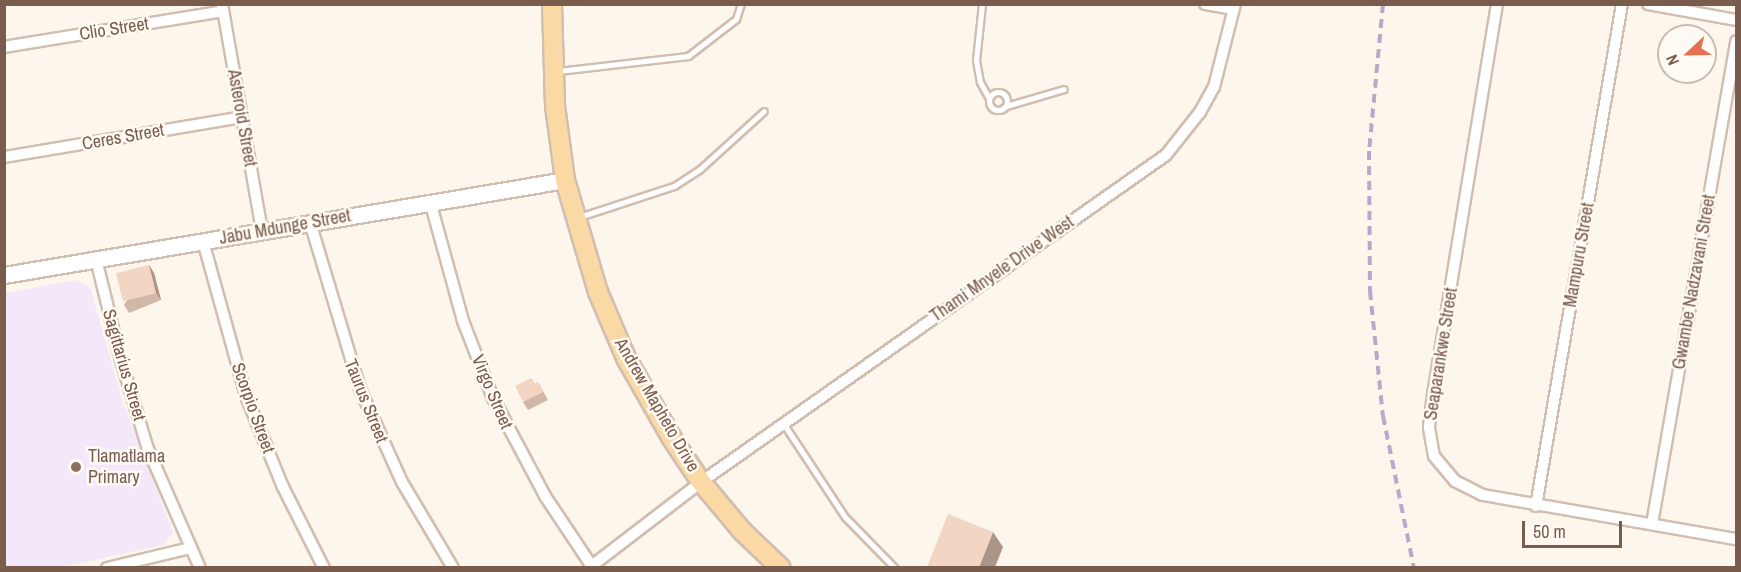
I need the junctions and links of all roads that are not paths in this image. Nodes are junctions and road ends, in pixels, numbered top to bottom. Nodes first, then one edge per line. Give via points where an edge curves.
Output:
1 (552, 4) edge
2 (741, 4) edge
3 (982, 4) edge
4 (1205, 4) edge
5 (1497, 4) edge
6 (1622, 4) edge
7 (1648, 4) edge
8 (1234, 7) edge
9 (223, 8) edge
10 (1737, 20) edge
11 (1737, 41) edge
12 (4, 47) edge
13 (554, 71) junction
14 (1064, 89) dead end
15 (989, 98) junction
16 (1006, 106) junction
17 (764, 111) dead end
18 (242, 117) junction
19 (4, 157) edge
20 (565, 180) junction
21 (430, 201) junction
22 (574, 219) junction
23 (310, 222) junction
24 (262, 231) junction
25 (203, 241) junction
26 (96, 260) junction
27 (4, 275) edge
28 (783, 423) junction
29 (701, 482) junction
30 (1536, 506) junction
31 (1652, 524) junction
32 (1737, 539) edge
33 (190, 548) junction
34 (107, 567) edge
35 (200, 567) edge
36 (324, 567) edge
37 (453, 567) edge
38 (591, 567) edge
39 (781, 567) edge
40 (895, 567) edge

1 - 13 main road, Andrew Mapheto Drive
2 - 13 lane via 736,19 688,56
3 - 15 lane via 976,66
4 - 8 street
5 - 30 street, Seaparankwe Street via 1433,394 1430,438 1439,465 1464,489
6 - 30 street, Mampuru Street
7 - 10 street
8 - 28 street, Thami Mnyele Drive West via 1214,87 1167,155
9 - 12 street, Clio Street
9 - 18 street, Asteroid Street
11 - 31 street, Gwambe Nadzavani Street
13 - 20 main road, Andrew Mapheto Drive
14 - 16 lane
15 - 16 lane via 994,109
15 - 16 lane via 1000,91 1007,97
17 - 22 lane via 700,169 674,186
18 - 19 street, Ceres Street
18 - 24 street, Asteroid Street
20 - 21 street, Jabu Mdunge Street
20 - 22 main road, Andrew Mapheto Drive
21 - 23 street, Jabu Mdunge Street
21 - 38 street, Virgo Street via 463,321 493,398 533,476
22 - 29 main road, Andrew Mapheto Drive via 598,292 626,358
23 - 24 street, Jabu Mdunge Street
23 - 37 street, Taurus Street via 360,389 402,482
24 - 25 street, Jabu Mdunge Street
25 - 26 street, Jabu Mdunge Street
25 - 36 street, Scorpio Street via 246,396 283,487
26 - 27 street, Jabu Mdunge Street
26 - 33 street, Sagittarius Street via 142,428
28 - 29 street, Thami Mnyele Drive West
28 - 40 lane via 845,517
29 - 38 street, Thami Mnyele Drive West
29 - 39 main road, Andrew Mapheto Drive via 743,532
30 - 31 street, Seaparankwe Street
31 - 32 street, Seaparankwe Street
33 - 34 street
33 - 35 street, Sagittarius Street

